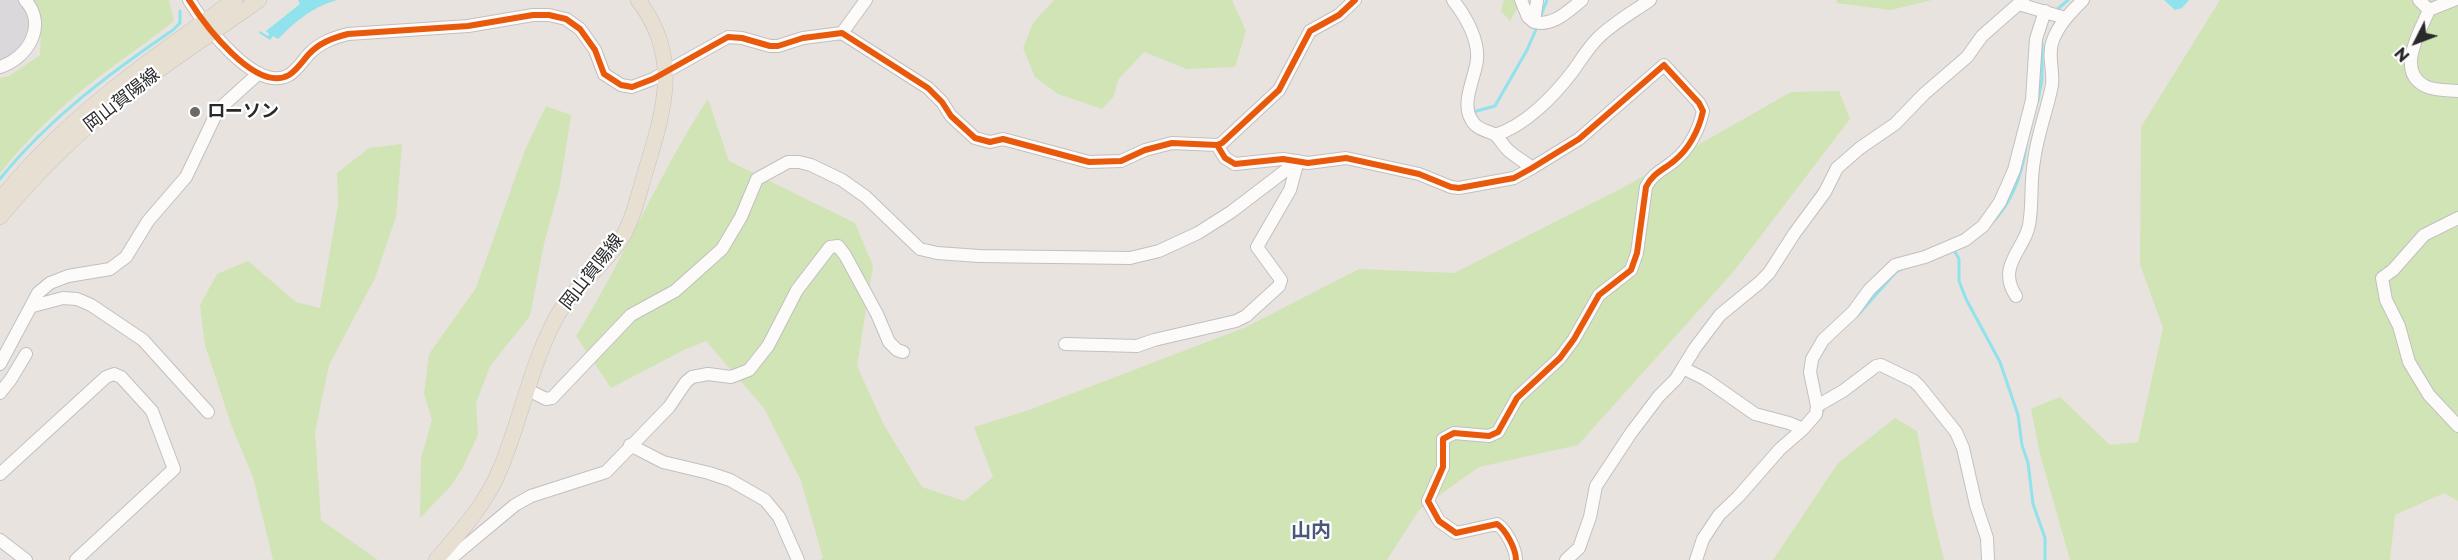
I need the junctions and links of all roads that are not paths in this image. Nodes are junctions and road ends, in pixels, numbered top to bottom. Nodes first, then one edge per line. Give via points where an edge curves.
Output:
1 (25, 0) edge
2 (189, 0) edge
3 (236, 0) edge
4 (259, 0) edge
5 (638, 0) edge
6 (866, 0) edge
7 (1354, 0) edge
8 (1453, 0) edge
9 (1521, 0) edge
10 (1537, 0) edge
11 (1582, 0) edge
12 (1650, 0) edge
13 (2083, 0) edge
14 (2419, 0) edge
15 (2454, 0) edge
16 (2021, 2) edge
17 (2429, 10) junction
18 (2054, 14) junction
19 (1534, 22) junction
20 (208, 28) junction
21 (842, 33) junction
22 (0, 67) edge
23 (665, 72) junction
24 (259, 73) junction
25 (2458, 91) edge
26 (1495, 135) junction
27 (1217, 145) junction
28 (1298, 162) junction
29 (2024, 163) junction
30 (1532, 168) junction
31 (0, 200) edge
32 (0, 218) edge
33 (2458, 218) edge
34 (2016, 296) dead end
35 (33, 306) junction
36 (1065, 344) dead end
37 (903, 352) dead end
38 (26, 354) dead end
39 (0, 364) edge
40 (1683, 368) junction
41 (528, 390) junction
42 (0, 393) edge
43 (1822, 404) junction
44 (208, 412) dead end
45 (2458, 426) edge
46 (1803, 429) junction
47 (630, 445) junction
48 (0, 474) edge
49 (0, 540) edge
50 (26, 560) edge
51 (76, 560) edge
52 (436, 560) edge
53 (449, 560) edge
54 (798, 560) edge
55 (1516, 560) edge
56 (1566, 560) edge
57 (1696, 560) edge
58 (1988, 560) edge

1 - 22 street via 35,22 33,39 20,57
2 - 20 street
3 - 20 main road, 岡山賀陽線
4 - 20 main road, 岡山賀陽線
5 - 23 main road, 岡山賀陽線 via 659,34
6 - 21 street
7 - 27 street via 1339,15 1310,31 1279,90 1232,136
8 - 26 street via 1476,44 1477,59 1467,109 1476,126
9 - 19 street
10 - 19 street
11 - 19 street via 1547,24
12 - 26 street via 1598,38 1546,100 1509,131
13 - 18 street
14 - 17 street
15 - 17 street
16 - 18 street
16 - 40 street via 1895,124 1837,168 1769,273 1720,315
17 - 25 street via 2412,50 2411,64 2425,86
18 - 29 street via 2052,85
18 - 29 street via 2036,39
20 - 24 street
20 - 31 main road, 岡山賀陽線 via 120,84 29,167
20 - 32 main road, 岡山賀陽線 via 59,151
21 - 23 street via 778,46 728,37
21 - 27 street via 928,88 975,138 990,142 1003,139 1089,162 1121,161 1172,143
23 - 24 street via 632,87 621,85 604,74 595,50 580,29 566,19 541,15 468,26 348,34 321,44 281,79
23 - 41 main road, 岡山賀陽線 via 661,119 633,215 621,240 557,316
24 - 35 street via 218,110 186,177 148,221 126,257 110,269 51,283 39,293
26 - 30 street via 1508,151
27 - 28 street via 1225,158 1235,164 1283,159
28 - 30 street via 1346,158 1419,174 1459,188 1514,178
28 - 36 street via 1290,190 1257,247 1281,280 1280,286 1246,316 1137,346
28 - 41 street via 1198,233 1159,251 1130,258 979,256 920,249 866,197 842,180 811,165 788,162 757,179 722,249 675,291 631,315 552,398
29 - 34 street via 2029,227 2015,252 2010,274 2009,282
29 - 43 street via 1973,236 1895,265 1823,340 1812,359 1810,372
30 - 55 street via 1579,139 1664,65 1703,111 1688,145 1674,161 1650,177 1631,270 1599,295 1560,358 1517,398 1498,432 1488,436 1454,433 1443,439 1443,468 1430,495 1430,506 1438,521 1456,533 1497,524 1516,553
33 - 45 street via 2424,235 2382,278 2409,362 2429,395
35 - 39 street
35 - 44 street via 63,298 91,305 143,340
37 - 47 street via 889,342 845,255 838,246 830,247 797,291 768,346 749,370 731,377 692,377 669,407
38 - 42 street
40 - 46 street via 1755,414
40 - 56 street via 1631,432 1600,479 1579,548
41 - 52 main road, 岡山賀陽線 via 501,469 488,494
43 - 46 street
43 - 58 street via 1876,366 1914,381 1956,432 1963,448
46 - 57 street via 1719,515 1703,539
47 - 53 street via 606,472 514,505
47 - 54 street via 663,462 730,480 765,500 779,517
48 - 51 street via 106,377 121,377 152,411 174,468
49 - 50 street

